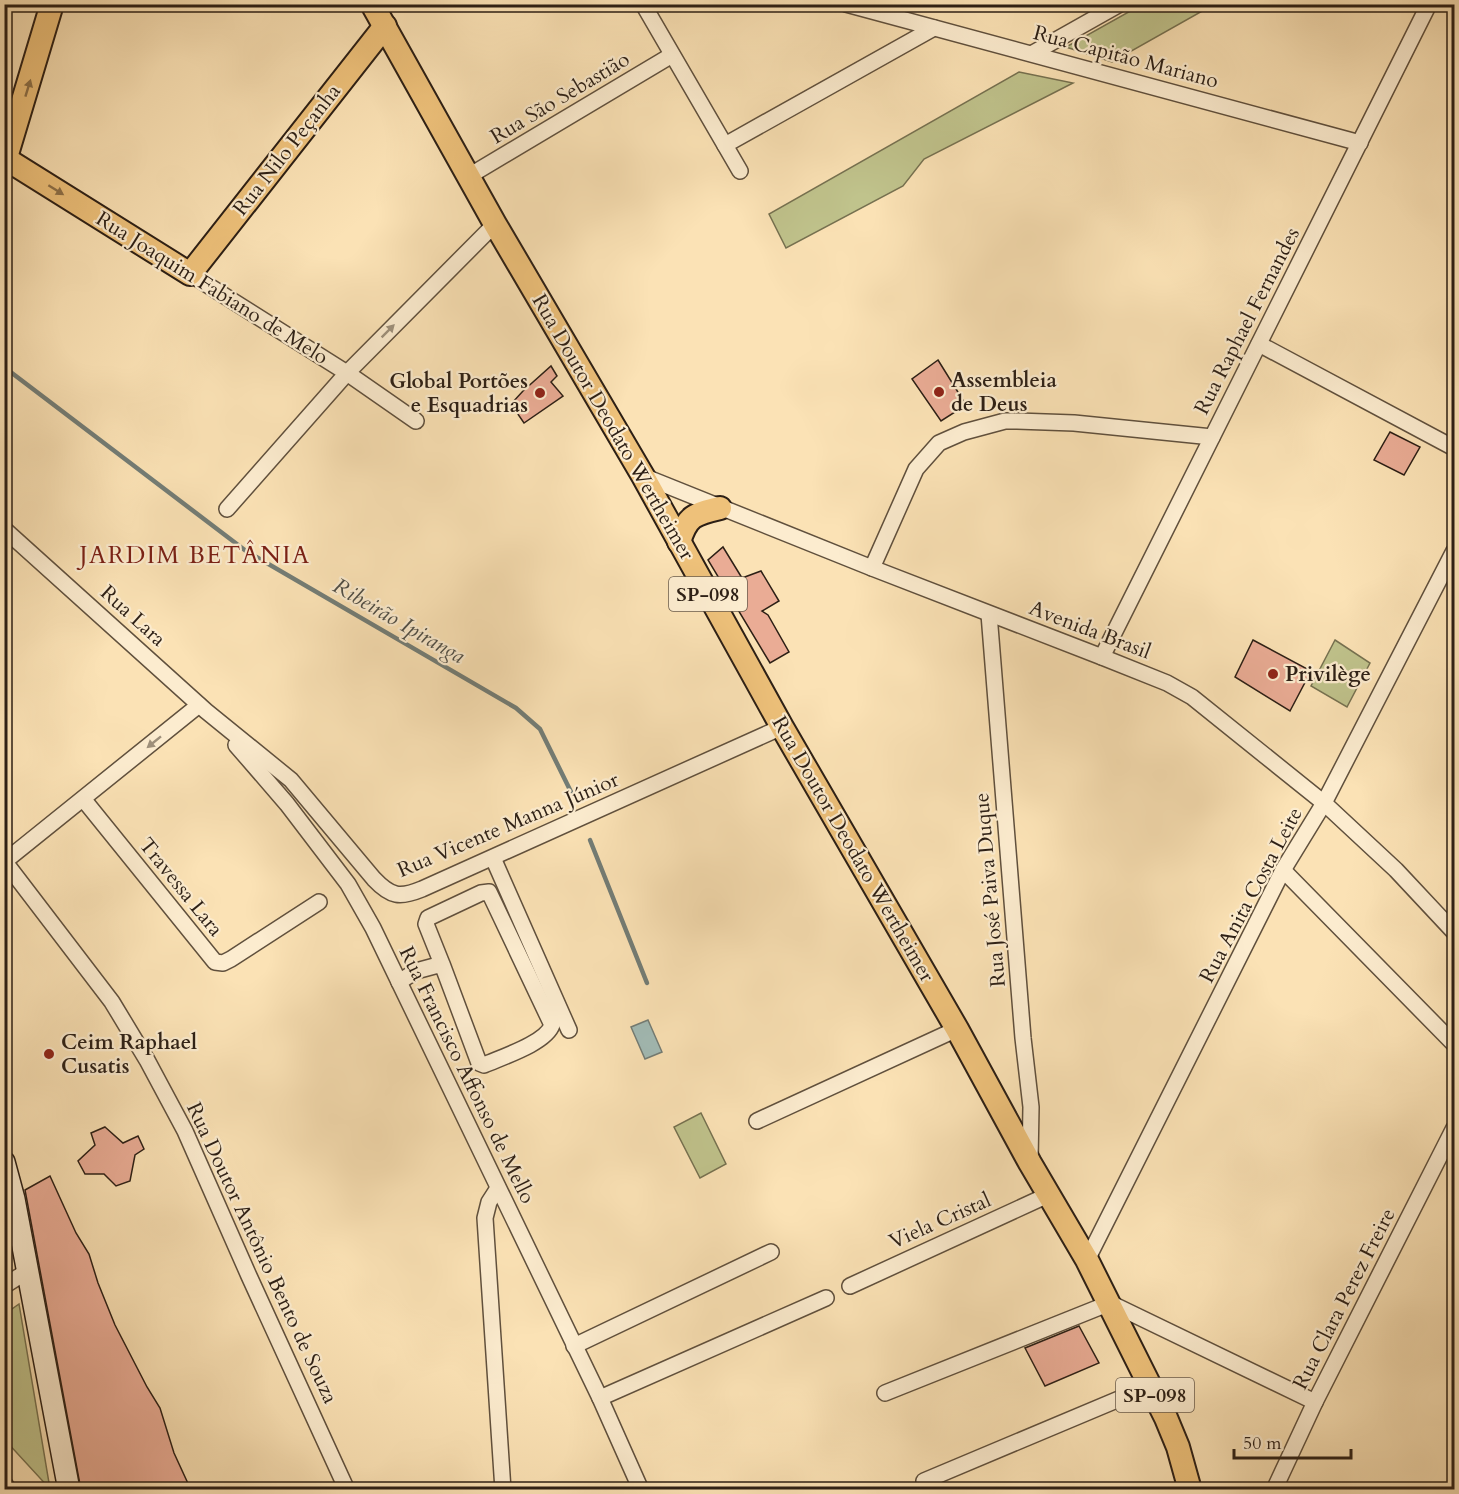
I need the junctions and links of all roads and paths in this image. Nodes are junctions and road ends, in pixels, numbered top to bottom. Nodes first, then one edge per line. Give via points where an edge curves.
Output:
1 (372, 4) edge
2 (644, 4) edge
3 (846, 4) edge
4 (1120, 4) edge
5 (1429, 4) edge
6 (48, 7) edge
7 (384, 26) junction
8 (934, 28) junction
9 (1033, 53) junction
10 (672, 55) junction
11 (1360, 143) junction
12 (725, 145) junction
13 (5, 161) edge
14 (740, 171) dead end
15 (469, 176) junction
16 (495, 224) junction
17 (190, 274) junction
18 (1259, 344) junction
19 (347, 373) junction
20 (416, 421) dead end
21 (1212, 437) junction
22 (1455, 448) edge
23 (643, 476) junction
24 (720, 508) junction
25 (227, 509) dead end
26 (4, 529) edge
27 (679, 542) junction
28 (1455, 551) edge
29 (872, 568) junction
30 (989, 614) junction
31 (1102, 657) junction
32 (203, 708) junction
33 (782, 727) junction
34 (84, 800) junction
35 (1324, 803) junction
36 (493, 858) junction
37 (4, 862) edge
38 (1283, 870) junction
39 (319, 902) dead end
40 (1455, 932) edge
41 (442, 964) junction
42 (399, 982) junction
43 (569, 1029) dead end
44 (957, 1029) junction
45 (1455, 1044) edge
46 (757, 1121) dead end
47 (1455, 1128) edge
48 (4, 1162) edge
49 (1030, 1163) junction
50 (498, 1188) junction
51 (1048, 1195) junction
52 (771, 1252) dead end
53 (1087, 1260) junction
54 (26, 1272) junction
55 (850, 1286) dead end
56 (4, 1287) edge
57 (825, 1298) dead end
58 (1110, 1303) junction
59 (574, 1346) junction
60 (1150, 1386) junction
61 (885, 1393) dead end
62 (600, 1398) junction
63 (1316, 1402) junction
64 (924, 1481) dead end
65 (4, 1483) edge
66 (9, 1490) edge
67 (69, 1490) edge
68 (348, 1490) edge
69 (503, 1490) edge
70 (641, 1490) edge
71 (1190, 1490) edge
72 (1274, 1490) edge

1 - 7 main road, Rua Doutor Deodato Wertheimer / SP-098
2 - 10 street
3 - 8 street, Rua Capitão Mariano
4 - 9 street
5 - 11 street, Rua Raphael Fernandes
13 -> 6 main road
7 - 15 main road, Rua Doutor Deodato Wertheimer / SP-098
7 - 17 main road, Rua Nilo Peçanha
8 - 9 street, Rua Capitão Mariano
8 - 12 street
9 - 11 street, Rua Capitão Mariano
10 - 12 street
10 - 15 street, Rua São Sebastião
11 - 18 street, Rua Raphael Fernandes
12 - 14 street
13 -> 17 main road, Rua Joaquim Fabiano de Melo
15 - 16 main road, Rua Doutor Deodato Wertheimer / SP-098
19 -> 16 street
16 - 23 main road, Rua Doutor Deodato Wertheimer / SP-098
17 - 19 street, Rua Joaquim Fabiano de Melo
18 - 21 street, Rua Raphael Fernandes
18 - 22 street
19 - 20 street, Rua Joaquim Fabiano de Melo
19 - 25 street
21 - 29 street via 1017,420 964,432 939,443 916,469
21 - 31 street, Rua Raphael Fernandes
23 - 24 street, Avenida Brasil
23 - 27 main road, Rua Doutor Deodato Wertheimer / SP-098
24 - 27 main road via 692,516
24 - 29 street, Avenida Brasil
26 - 32 street, Rua Lara
27 - 33 main road, Rua Doutor Deodato Wertheimer / SP-098
28 - 35 street, Rua Anita Costa Leite
29 - 30 street, Avenida Brasil
30 - 31 street, Avenida Brasil
30 - 49 street, Rua José Paiva Duque via 1031,1107
31 - 35 street, Avenida Brasil via 1192,697
32 -> 34 street
32 - 36 street, Rua Vicente Manna Júnior via 291,780 384,890 397,896 410,894
32 - 42 street, Rua Francisco Affonso de Mello via 287,804 348,884
33 - 36 street, Rua Vicente Manna Júnior
33 - 44 main road, Rua Doutor Deodato Wertheimer / SP-098
34 - 37 street
34 - 39 street, Travessa Lara via 215,962 231,959
35 - 38 street, Rua Anita Costa Leite
35 - 40 street, Avenida Brasil
36 - 43 street
37 - 68 street, Rua Doutor Antônio Bento de Souza via 112,1002 147,1060 185,1131
38 - 45 street
38 - 53 street, Rua Anita Costa Leite
41 - 41 street via 428,932 428,918 489,892 552,1025 550,1032 484,1065 479,1063
41 - 42 street via 416,971
42 - 50 street, Rua Francisco Affonso de Mello
44 - 46 street
44 - 49 main road, Rua Doutor Deodato Wertheimer / SP-098
47 - 63 street, Rua Clara Perez Freire
48 - 54 main road
49 - 51 main road, SP-098
50 - 59 street, Rua Francisco Affonso de Mello
50 - 69 street via 485,1218
51 - 53 main road, SP-098
51 - 55 street, Viela Cristal
52 - 59 street
53 - 58 main road, SP-098
54 - 56 street
54 - 67 main road
57 - 62 street
58 - 60 main road, SP-098
58 - 61 street
58 - 63 street
59 - 62 street, Rua Francisco Affonso de Mello
60 - 64 street
60 - 71 main road, SP-098 via 1178,1447
62 - 70 street, Rua Francisco Affonso de Mello
63 - 72 street, Rua Clara Perez Freire
65 - 66 street

